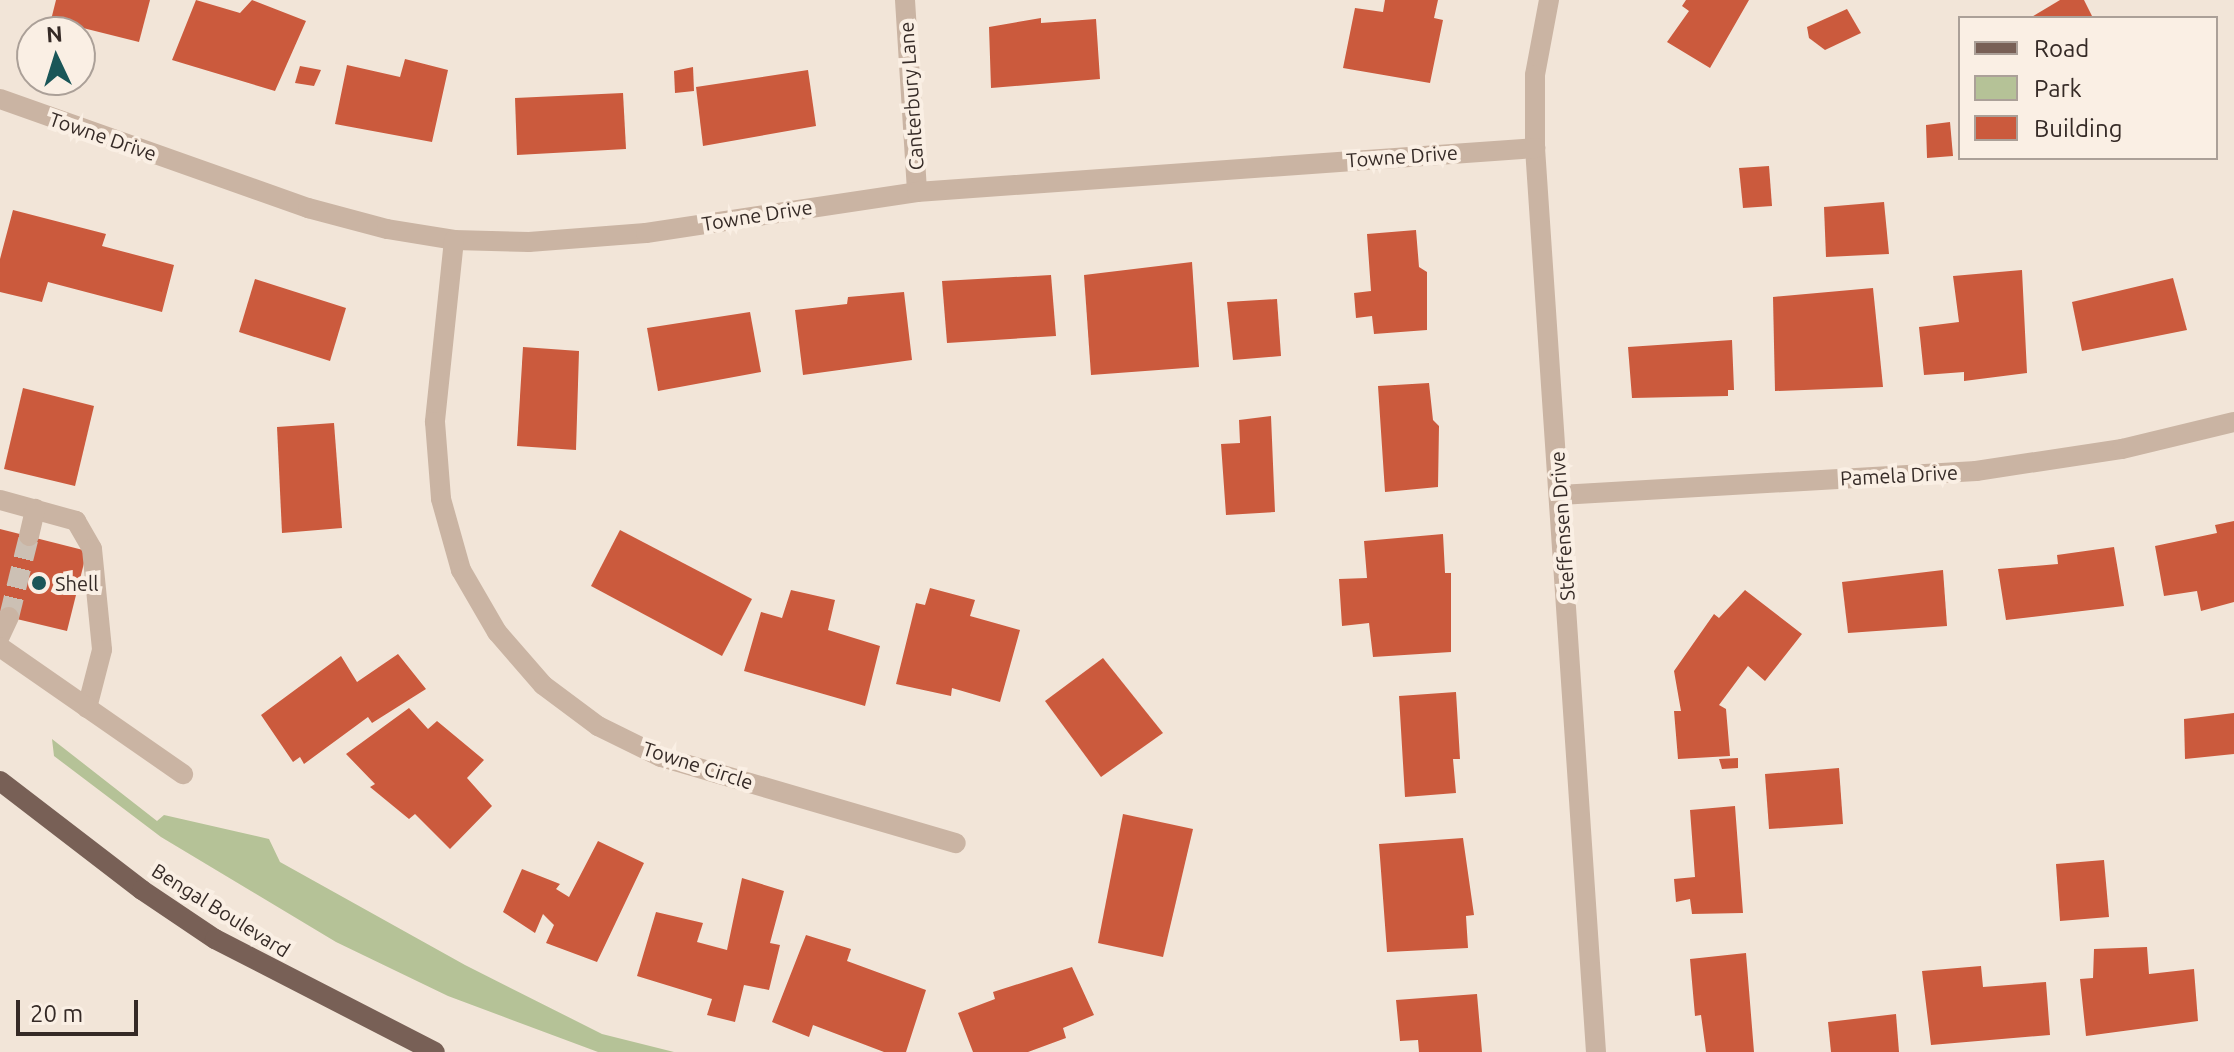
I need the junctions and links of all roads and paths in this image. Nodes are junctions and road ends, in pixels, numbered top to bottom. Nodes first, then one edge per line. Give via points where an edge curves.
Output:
1 (905, 0) edge
2 (1549, 0) edge
3 (0, 99) edge
4 (1535, 148) junction
5 (917, 192) junction
6 (454, 240) junction
7 (2234, 422) edge
8 (1560, 495) junction
9 (0, 500) edge
10 (35, 509) junction
11 (29, 536) tunnel mouth
12 (9, 617) tunnel mouth
13 (0, 636) edge
14 (0, 647) edge
15 (87, 708) junction
16 (183, 774) dead end
17 (0, 781) edge
18 (956, 843) dead end
19 (435, 1052) edge
20 (1596, 1052) edge

1 - 5 street, Canterbury Lane
2 - 4 street, Steffensen Drive via 1535,75
3 - 6 street, Towne Drive via 308,208
4 - 5 street, Towne Drive
4 - 8 street, Steffensen Drive
5 - 6 street, Towne Drive via 646,233 529,242
6 - 18 street, Towne Circle via 435,422 441,499 461,570 497,632 543,685 598,726 661,757
7 - 8 street, Pamela Drive via 2122,449 1976,471
8 - 20 street, Steffensen Drive
9 - 10 street
10 - 11 street
10 - 15 street via 76,521 92,549 102,650
12 - 13 street
14 - 15 street
15 - 16 street
17 - 19 main road, Bengal Boulevard via 215,939

